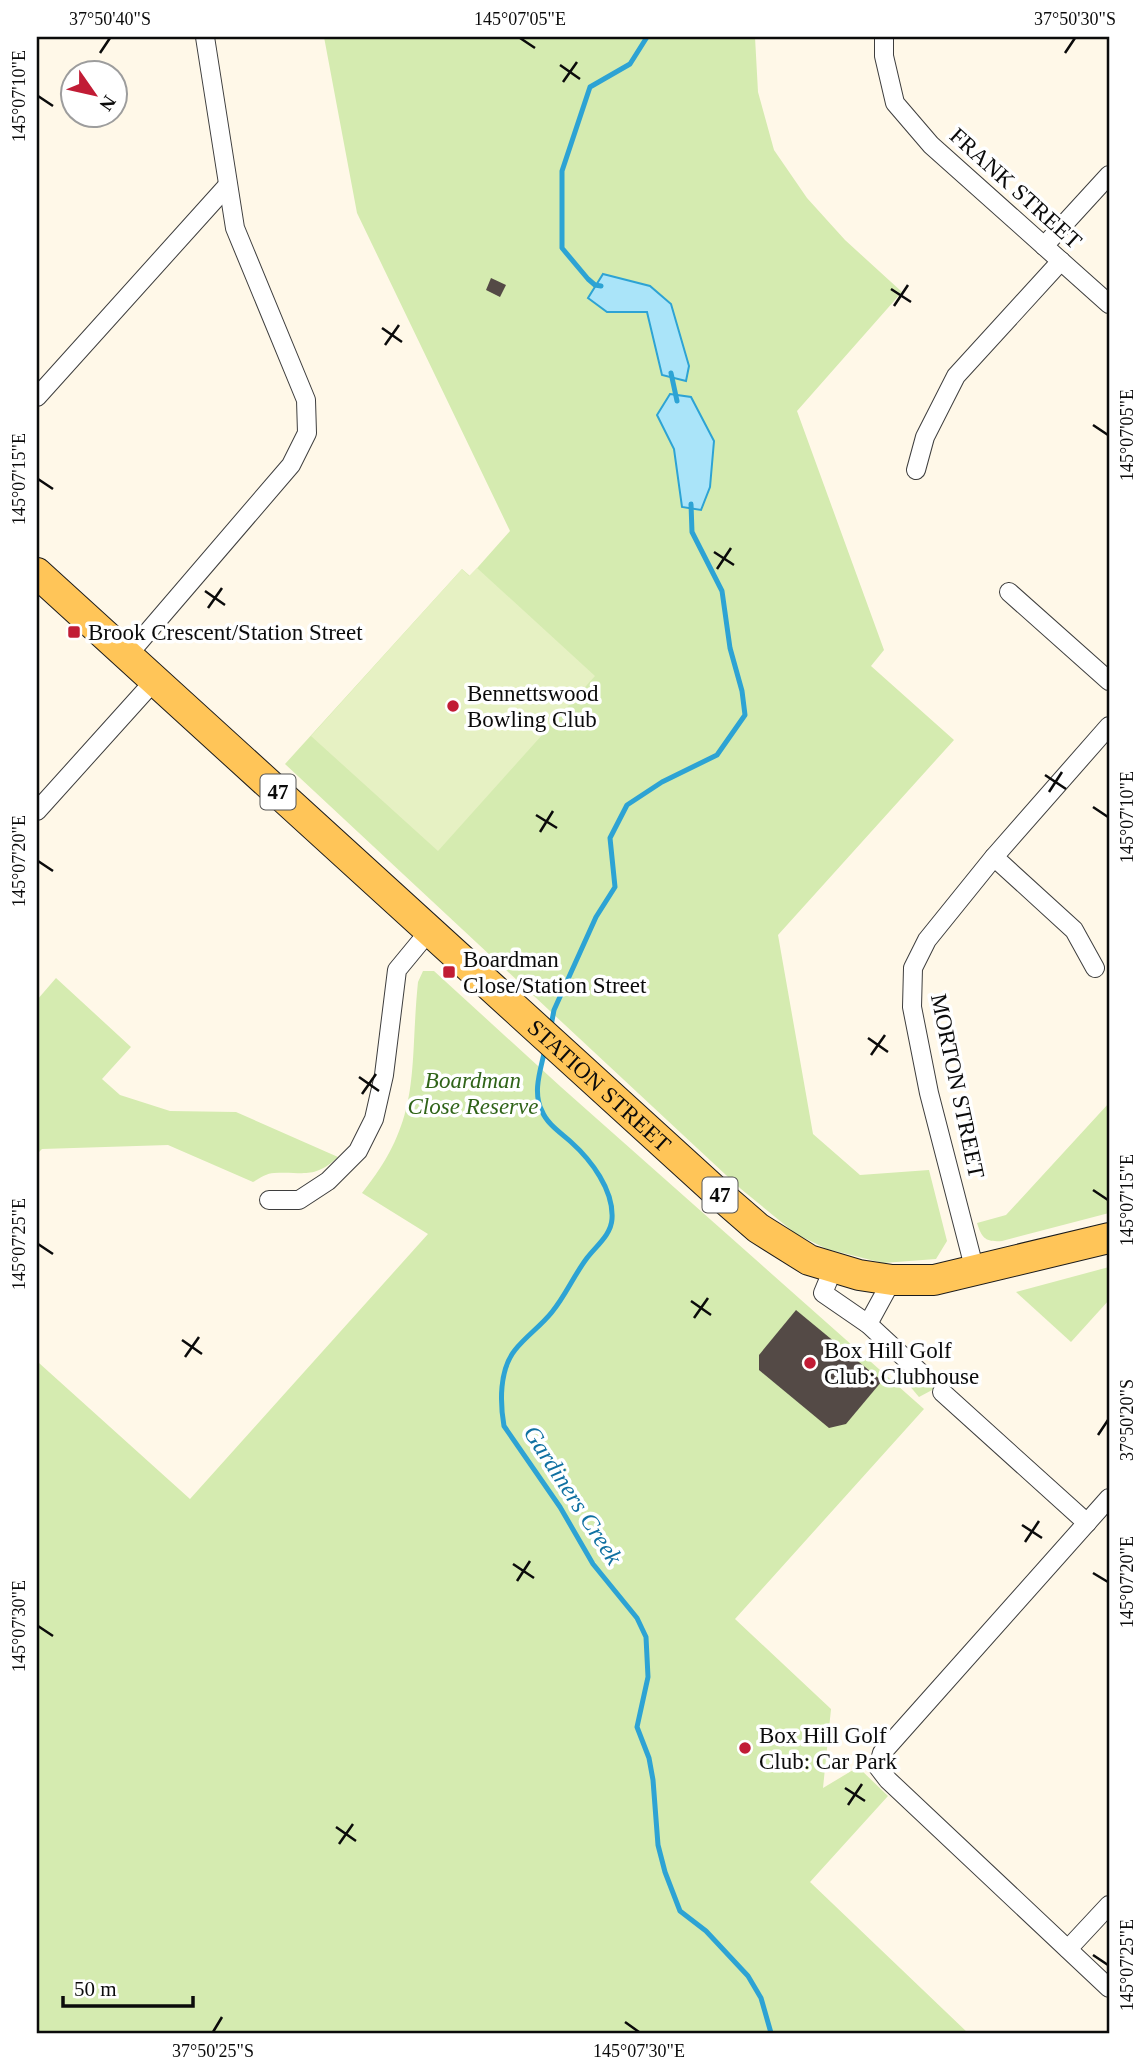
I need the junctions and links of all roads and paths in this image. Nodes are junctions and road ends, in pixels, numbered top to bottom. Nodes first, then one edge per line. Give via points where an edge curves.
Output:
1 (205, 37) edge
2 (884, 37) edge
3 (1109, 175) edge
4 (228, 186) junction
5 (1044, 246) junction
6 (1061, 261) junction
7 (1109, 304) edge
8 (37, 397) edge
9 (916, 470) dead end
10 (37, 573) edge
11 (1009, 592) dead end
12 (128, 655) junction
13 (155, 680) junction
14 (1109, 681) edge
15 (1109, 726) edge
16 (37, 811) edge
17 (994, 857) junction
18 (430, 930) junction
19 (1095, 968) dead end
20 (269, 1200) dead end
21 (1109, 1238) edge
22 (975, 1271) junction
23 (892, 1280) junction
24 (828, 1281) junction
25 (869, 1324) junction
26 (923, 1374) dead end
27 (942, 1392) dead end
28 (1109, 1498) edge
29 (1087, 1522) junction
30 (1109, 1905) edge
31 (1068, 1949) junction
32 (1109, 1988) edge

1 - 4 street
2 - 5 street, FRANK STREET via 895,103 931,145
3 - 5 street
4 - 8 street
4 - 12 street via 235,228 306,400 307,433 292,465
5 - 6 street, FRANK STREET
6 - 7 street, FRANK STREET
6 - 9 street via 956,376 925,437
10 - 12 main road, STATION STREET / 47
11 - 14 street
12 - 13 main road, STATION STREET / 47
13 - 16 street
13 - 18 main road, STATION STREET / 47
15 - 17 street, MORTON STREET
17 - 19 street via 1074,930
17 - 22 street, MORTON STREET via 927,940 913,968 912,1007 929,1093
18 - 20 street via 397,970 384,1075 374,1119 358,1151 328,1181 299,1200
18 - 24 main road, STATION STREET / 47 via 758,1228 809,1260
21 - 22 main road, STATION STREET / 47
22 - 23 main road, STATION STREET / 47 via 934,1280
23 - 24 main road, STATION STREET / 47
23 - 25 street
24 - 25 street, STATION STREET
25 - 26 street, STATION STREET
27 - 29 street
28 - 29 street
29 - 31 street via 882,1753 878,1767
30 - 31 street
31 - 32 street

